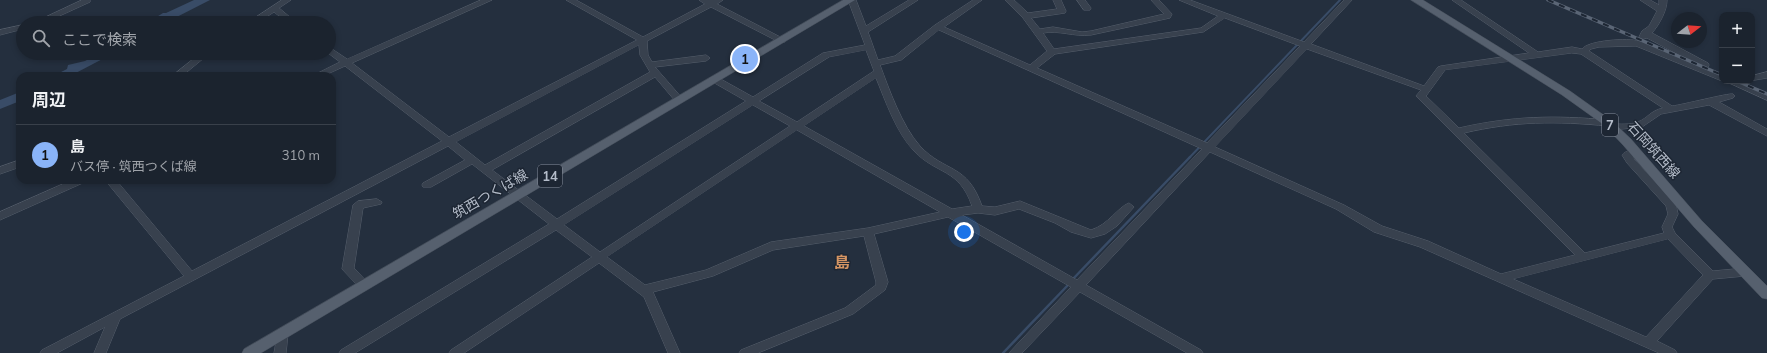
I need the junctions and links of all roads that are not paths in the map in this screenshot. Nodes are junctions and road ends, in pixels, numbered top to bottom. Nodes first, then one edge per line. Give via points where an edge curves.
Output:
1 (86, 0) edge
2 (287, 0) edge
3 (488, 0) edge
4 (570, 0) edge
5 (703, 0) edge
6 (719, 0) edge
7 (851, 0) edge
8 (914, 0) edge
9 (978, 0) edge
10 (1009, 0) edge
11 (1057, 0) edge
12 (1081, 0) edge
13 (1155, 0) edge
14 (1182, 0) edge
15 (1348, 0) edge
16 (1416, 0) edge
17 (1456, 0) edge
18 (1644, 0) edge
19 (1663, 0) edge
20 (1199, 3) edge
21 (711, 4) junction
22 (274, 8) junction
23 (1087, 8) dead end
24 (1661, 10) junction
25 (1224, 15) junction
26 (53, 16) edge
27 (262, 16) edge
28 (284, 16) edge
29 (1026, 16) junction
30 (938, 27) junction
31 (1122, 27) junction
32 (16, 29) edge
33 (864, 31) junction
34 (1037, 32) junction
35 (0, 33) edge
36 (1645, 33) junction
37 (1133, 39) junction
38 (643, 40) junction
39 (782, 40) junction
40 (1638, 43) junction
41 (1301, 44) junction
42 (870, 48) junction
43 (1052, 52) junction
44 (1584, 52) junction
45 (336, 55) edge
46 (1537, 55) junction
47 (706, 58) dead end
48 (1510, 59) junction
49 (197, 60) edge
50 (346, 63) junction
51 (649, 65) junction
52 (877, 67) junction
53 (1031, 68) junction
54 (1719, 71) edge
55 (181, 72) edge
56 (325, 72) edge
57 (655, 73) junction
58 (1767, 75) edge
59 (1719, 77) edge
60 (1755, 78) edge
61 (714, 79) junction
62 (1737, 84) edge
63 (1425, 89) junction
64 (1730, 96) dead end
65 (1767, 97) edge
66 (679, 100) junction
67 (752, 102) junction
68 (1710, 102) junction
69 (1670, 109) junction
70 (1610, 125) junction
71 (795, 126) junction
72 (1456, 132) junction
73 (1767, 133) edge
74 (449, 142) junction
75 (1204, 146) junction
76 (1636, 152) junction
77 (472, 160) junction
78 (16, 165) edge
79 (484, 170) junction
80 (0, 171) edge
81 (72, 184) edge
82 (113, 184) edge
83 (427, 185) dead end
84 (519, 194) junction
85 (377, 202) dead end
86 (1129, 208) dead end
87 (978, 209) junction
88 (949, 213) junction
89 (0, 216) edge
90 (556, 224) junction
91 (868, 232) junction
92 (1670, 235) junction
93 (599, 257) junction
94 (1583, 257) junction
95 (1745, 272) junction
96 (1710, 275) junction
97 (191, 277) junction
98 (1500, 278) junction
99 (1073, 283) junction
100 (364, 285) junction
101 (644, 290) junction
102 (1767, 294) edge
103 (116, 316) junction
104 (282, 334) junction
105 (1648, 343) junction
106 (46, 353) edge
107 (100, 353) edge
108 (249, 353) edge
109 (280, 353) edge
110 (345, 353) edge
111 (455, 353) edge
112 (674, 353) edge
113 (745, 353) edge
114 (1015, 353) edge
115 (1197, 353) edge
116 (1671, 353) edge

1 - 26 street
2 - 22 street
3 - 50 street
4 - 38 street
5 - 21 street
6 - 21 street
7 - 33 street
7 - 39 main road, 筑西つくば線 / 14
8 - 33 street
9 - 30 street
10 - 29 street
11 - 29 street via 1062,11
12 - 23 street
13 - 31 street via 1167,16
14 - 20 street
15 - 41 street
16 - 48 main road, 石岡筑西線 / 7
17 - 46 street
18 - 24 street
19 - 24 street via 1664,6
20 - 25 street
21 - 38 street
21 - 39 street
22 - 27 street
22 - 28 street
24 - 36 street via 1653,27
25 - 37 street via 1203,30
25 - 41 street
29 - 34 street
30 - 52 street via 898,58
30 - 53 street
31 - 34 street via 1082,34 1053,29
31 - 37 street
32 - 35 street
33 - 42 street
34 - 43 street
36 - 40 street
36 - 54 street
37 - 43 street
38 - 51 street via 644,55
38 - 74 street
39 - 61 main road, 筑西つくば線 / 14
40 - 44 street via 1598,44 1588,47
40 - 59 street
41 - 63 street
41 - 75 street
42 - 52 street
42 - 67 street via 826,55
43 - 53 street
44 - 46 street via 1572,50
44 - 69 street
45 - 50 street
46 - 48 street
47 - 51 street
48 - 63 street via 1441,69
48 - 70 main road, 石岡筑西線 / 7 via 1581,103
49 - 55 street
50 - 56 street
50 - 74 street
51 - 57 street
52 - 71 street
52 - 87 street via 888,98 912,143 919,152 948,169 965,183
53 - 75 street
57 - 66 street
57 - 79 street
58 - 60 street
61 - 66 main road, 筑西つくば線 / 14
61 - 67 street
62 - 65 street
63 - 72 street via 1422,98
64 - 68 street
66 - 84 main road, 筑西つくば線 / 14
67 - 71 street
67 - 90 street
68 - 69 street
68 - 73 street
69 - 70 street via 1653,114 1646,122 1637,125
70 - 72 street via 1531,119 1492,123
70 - 76 main road, 石岡筑西線 / 7
71 - 88 street
71 - 93 street
72 - 94 street
74 - 77 street
74 - 97 street
75 - 98 street via 1340,207 1367,224 1424,244
75 - 99 street
76 - 92 street via 1627,155 1671,205 1673,214 1666,227
76 - 95 main road, 石岡筑西線 / 7 via 1698,224
77 - 79 street
77 - 83 street
78 - 80 street
79 - 84 street
81 - 89 street
82 - 97 street
84 - 90 street
84 - 100 main road, 筑西つくば線 / 14
85 - 100 street via 358,205 348,269
86 - 87 street via 1113,223 1091,234 1020,205 995,211
87 - 88 street
88 - 91 street
88 - 99 street
90 - 93 street
90 - 110 street
91 - 101 street via 771,246 709,273
91 - 113 street via 882,282 881,287 849,311
92 - 94 street
92 - 96 street
93 - 101 street
93 - 111 street
94 - 98 street
95 - 96 street
95 - 102 main road, 石岡筑西線 / 7
96 - 105 street
97 - 103 street
98 - 105 street
99 - 114 street
99 - 115 street
100 - 104 main road, 筑西つくば線 / 14
101 - 112 street via 649,294
103 - 106 street
103 - 107 street
104 - 108 main road, 筑西つくば線 / 14
104 - 109 street
105 - 116 street

